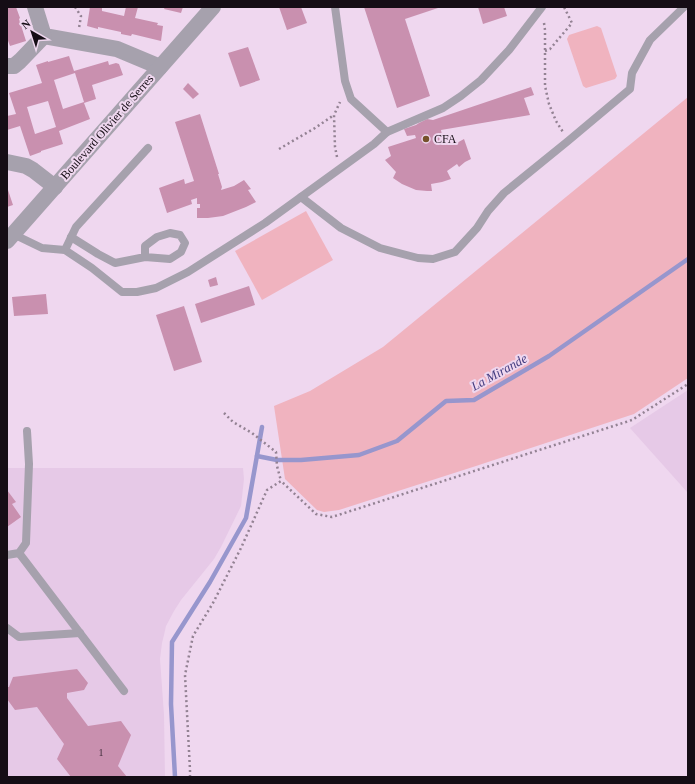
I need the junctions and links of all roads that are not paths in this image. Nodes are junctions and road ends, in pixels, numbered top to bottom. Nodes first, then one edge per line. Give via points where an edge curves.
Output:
1 (34, 7) edge
2 (213, 7) edge
3 (335, 7) edge
4 (684, 7) edge
5 (542, 8) edge
6 (44, 36) junction
7 (7, 66) edge
8 (160, 67) junction
9 (387, 132) junction
10 (148, 148) dead end
11 (7, 162) edge
12 (54, 188) junction
13 (301, 197) junction
14 (9, 236) edge
15 (71, 237) junction
16 (65, 250) junction
17 (145, 257) junction
18 (27, 431) dead end
19 (19, 553) junction
20 (7, 555) edge
21 (7, 628) edge
22 (80, 633) junction
23 (124, 691) dead end

1 - 6 street
2 - 8 street, Boulevard Olivier de Serres
3 - 9 lane via 344,81 351,99
4 - 13 lane via 650,40 632,73 630,89 504,193 455,252 434,259 418,258 380,248 341,228
5 - 9 lane via 510,50 481,80 461,96 443,108
6 - 7 street via 14,66
6 - 8 street, Boulevard Olivier de Serres via 117,49
8 - 12 street, Boulevard Olivier de Serres
9 - 13 lane
10 - 15 lane via 76,227
11 - 12 street, Boulevard Olivier de Serres via 26,166
12 - 14 street, Boulevard Olivier de Serres
13 - 16 lane via 188,272 156,288 122,292
14 - 16 lane via 42,248
15 - 16 lane
15 - 17 lane via 116,263
17 - 17 lane via 170,259 181,252 185,243 180,235 170,233 157,237 145,246
18 - 19 lane via 30,464 26,543
19 - 20 lane
19 - 22 lane
21 - 22 lane via 19,637
22 - 23 lane

